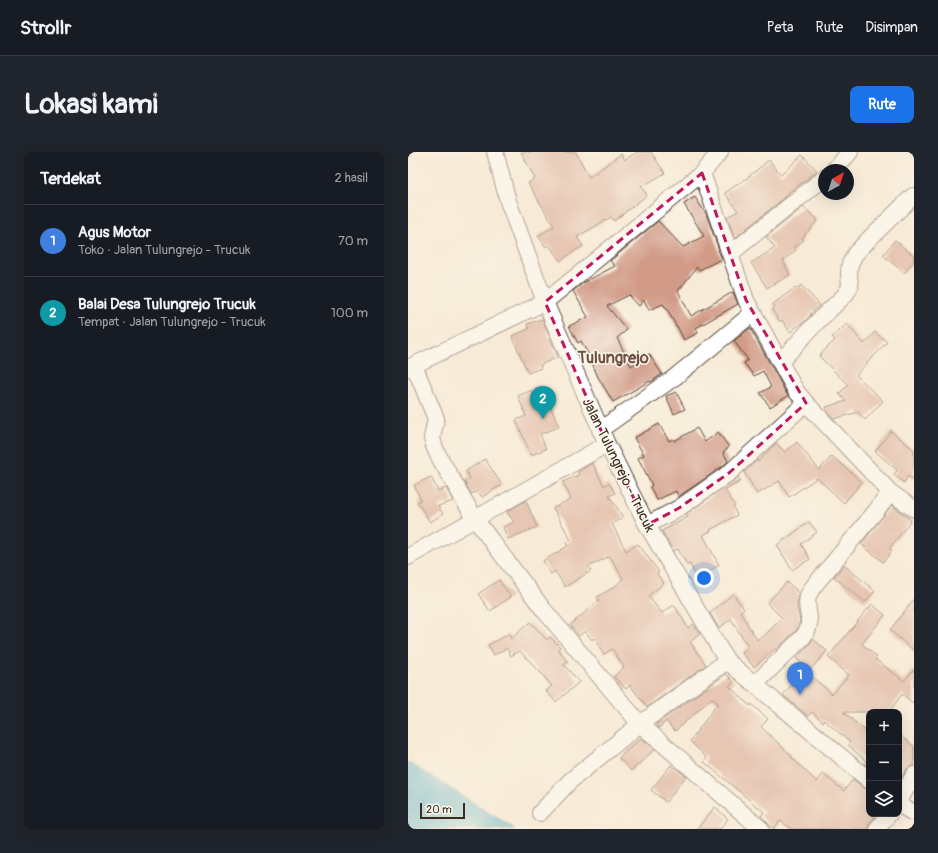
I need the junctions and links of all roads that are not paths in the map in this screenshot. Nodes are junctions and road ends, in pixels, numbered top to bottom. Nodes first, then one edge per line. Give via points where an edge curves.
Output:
1 (495, 152) edge
2 (720, 152) edge
3 (850, 152) edge
4 (839, 164) edge
5 (702, 173) junction
6 (818, 183) edge
7 (913, 196) edge
8 (730, 254) junction
9 (545, 302) junction
10 (753, 312) junction
11 (780, 362) junction
12 (411, 366) edge
13 (806, 403) junction
14 (600, 430) junction
15 (607, 444) junction
16 (890, 492) junction
17 (914, 509) edge
18 (475, 519) junction
19 (648, 525) junction
20 (408, 557) edge
21 (728, 661) junction
22 (755, 684) junction
23 (640, 724) junction
24 (914, 775) edge
25 (866, 777) edge
26 (902, 796) edge
27 (902, 807) edge
28 (540, 813) dead end
29 (914, 813) edge
30 (887, 817) edge
31 (762, 829) edge
32 (877, 829) edge

1 - 9 street, Jalan Tulungrejo - Trucuk via 508,201
2 - 5 street
3 - 4 street
5 - 8 street
5 - 9 street
6 - 8 street
7 - 11 street via 855,254 850,264 850,287 845,295
8 - 10 street via 746,300
9 - 12 street
9 - 14 street, Jalan Tulungrejo - Trucuk
10 - 11 street
10 - 14 street via 675,378
11 - 13 street via 796,392
12 - 18 street via 436,419 432,438 434,446
13 - 16 street
13 - 19 street via 729,472 679,508
14 - 15 street, Jalan Tulungrejo - Trucuk
15 - 18 street
15 - 19 street, Jalan Tulungrejo - Trucuk
16 - 17 street
16 - 22 street via 813,587 807,602 808,631
18 - 20 street
18 - 23 street via 543,609
19 - 21 street, Jalan Tulungrejo - Trucuk
21 - 22 street, Jalan Tulungrejo - Trucuk
21 - 23 street
22 - 25 street, Jalan Tulungrejo - Trucuk
23 - 28 street via 570,781
23 - 31 street
24 - 26 street
27 - 29 street
30 - 32 street

